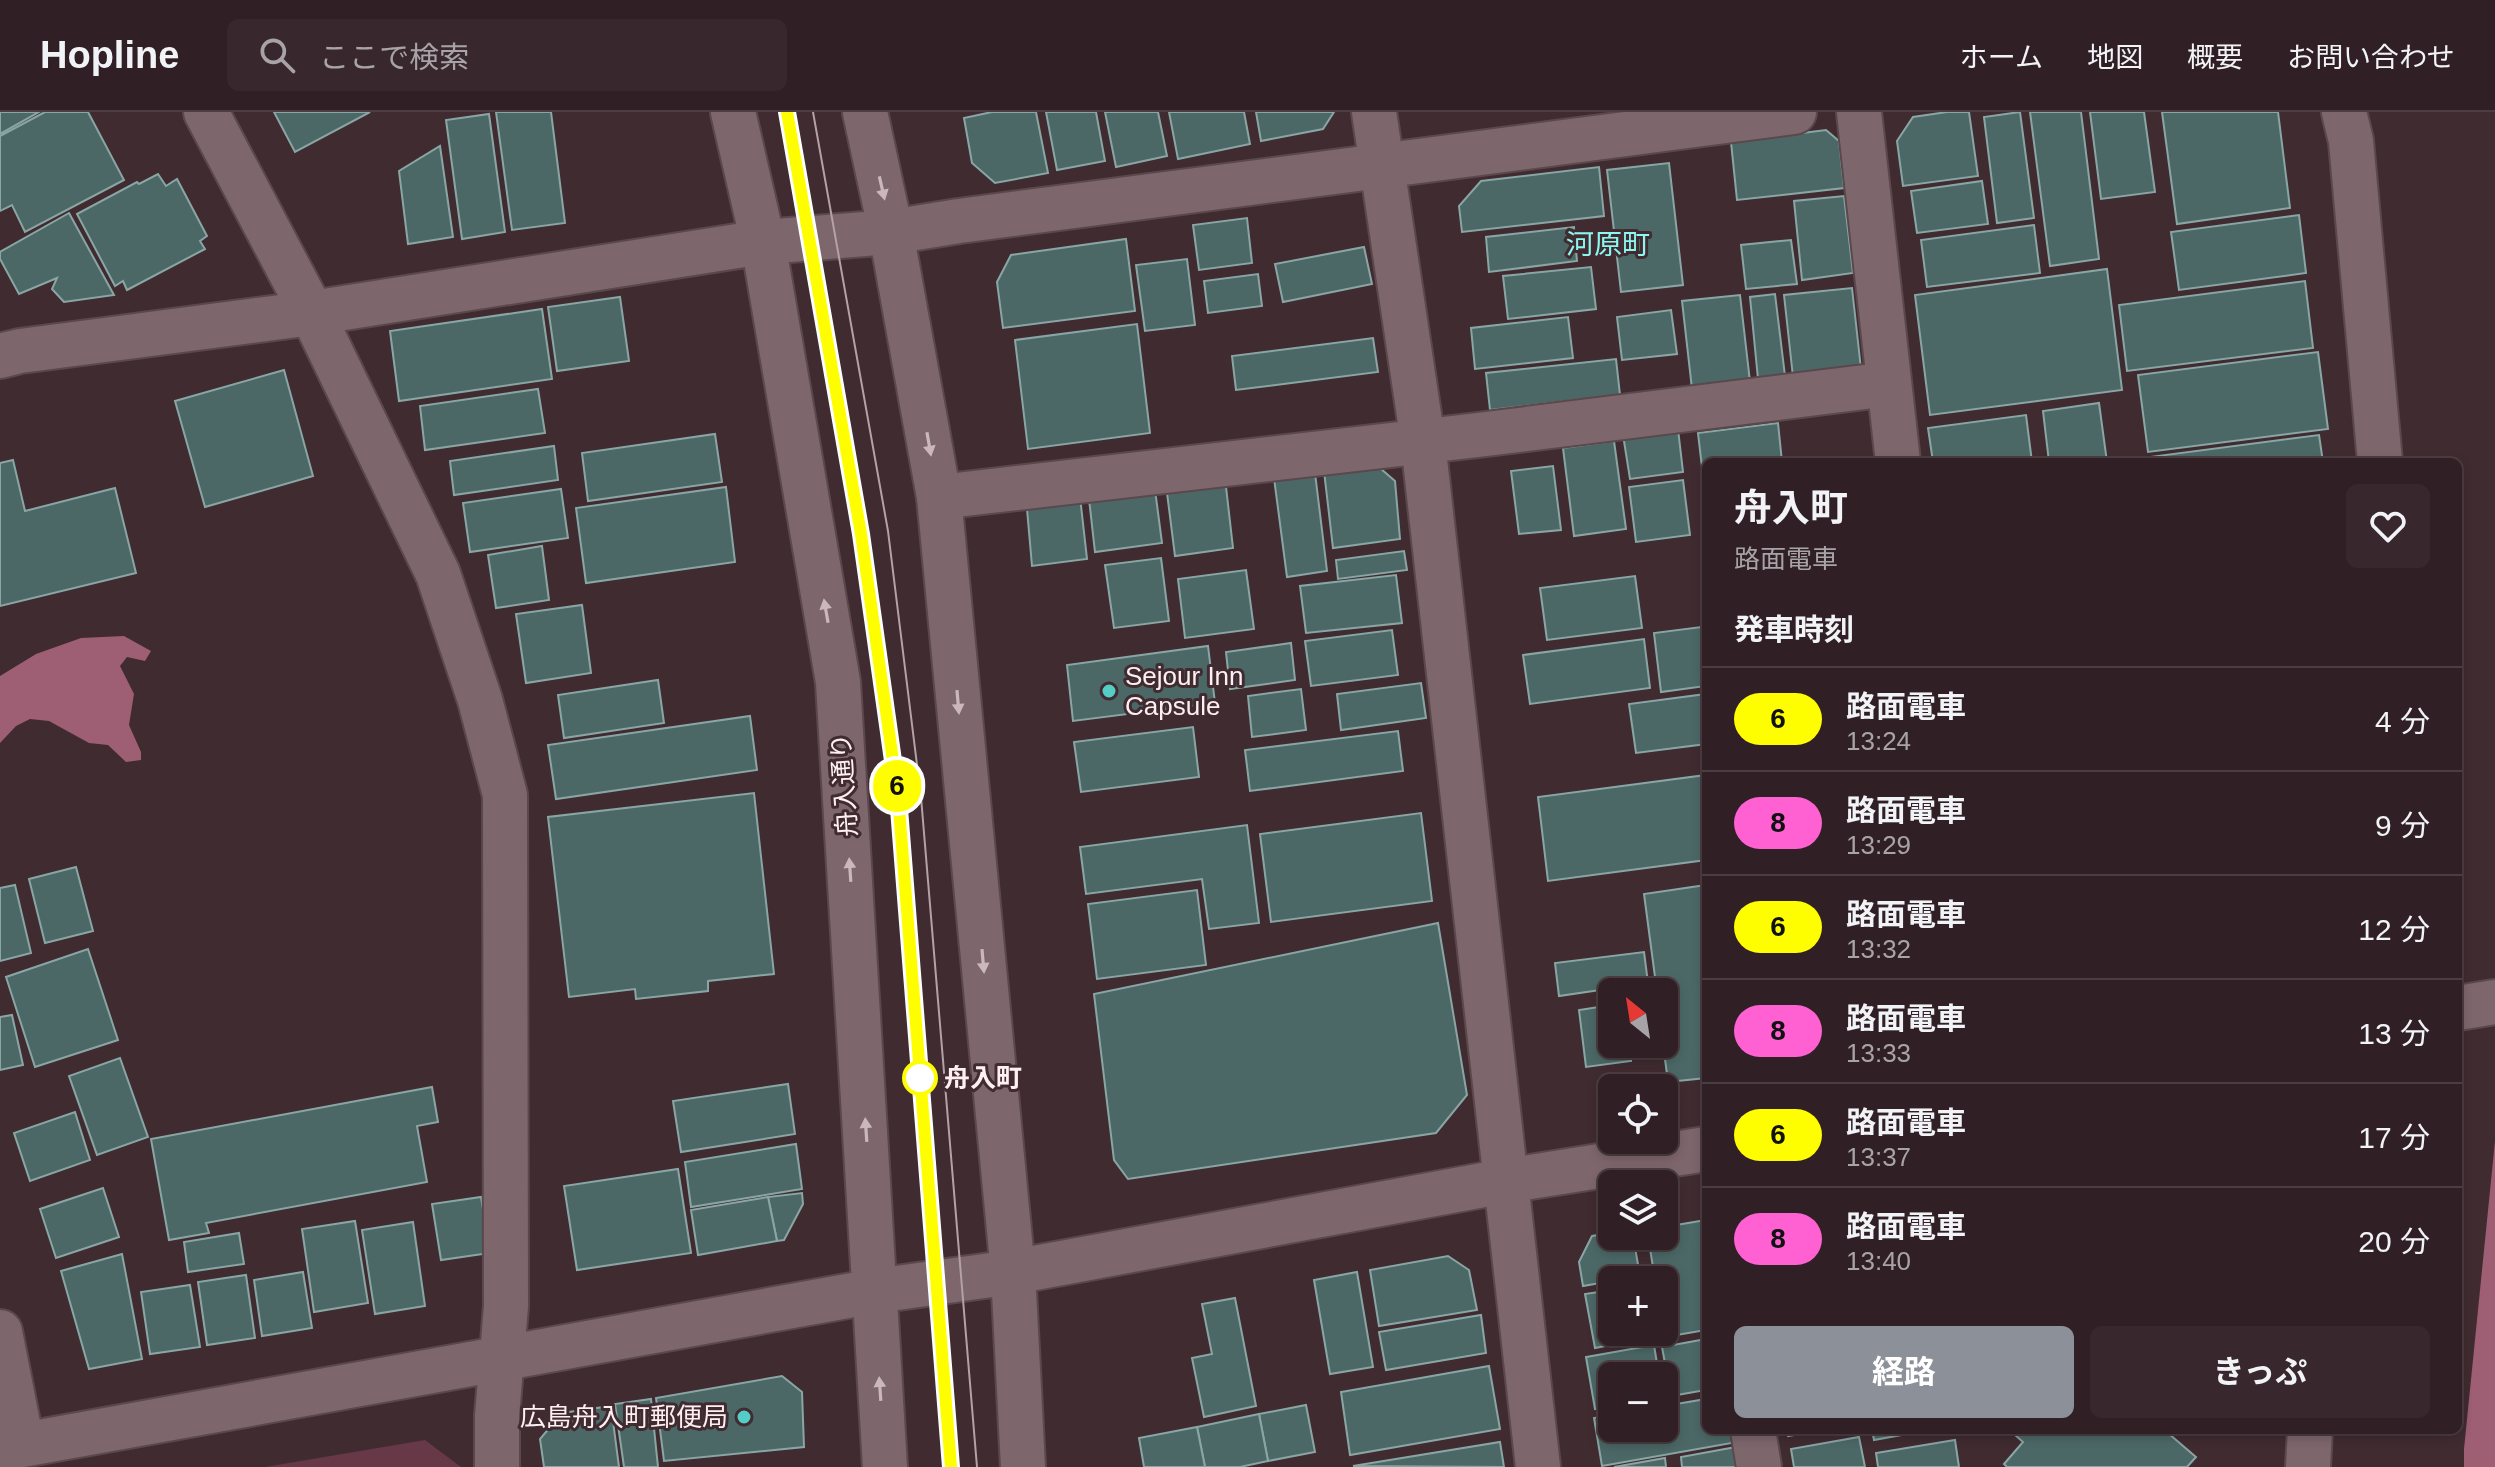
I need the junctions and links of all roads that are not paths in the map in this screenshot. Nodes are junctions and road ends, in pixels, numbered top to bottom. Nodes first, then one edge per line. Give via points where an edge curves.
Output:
1 (206, 112) edge
2 (733, 112) edge
3 (865, 112) edge
4 (1374, 112) edge
5 (1794, 112) edge
6 (1859, 112) edge
7 (2344, 112) edge
8 (1383, 165) junction
9 (891, 232) junction
10 (763, 242) junction
11 (312, 313) junction
12 (0, 356) edge
13 (1889, 384) junction
14 (1423, 442) junction
15 (1898, 458) edge
16 (2380, 458) edge
17 (939, 497) junction
18 (2495, 1002) edge
19 (2462, 1007) edge
20 (1702, 1150) edge
21 (1505, 1181) junction
22 (1013, 1272) junction
23 (875, 1291) junction
24 (0, 1332) edge
25 (503, 1358) junction
26 (1754, 1434) edge
27 (2310, 1434) edge
28 (11, 1446) edge
29 (497, 1467) edge
30 (885, 1467) edge
31 (1023, 1467) edge
32 (1538, 1467) edge
33 (1759, 1467) edge
34 (2308, 1467) edge

1 - 11 street
2 - 10 street, 舟入通り
3 -> 9 street
4 - 8 street
5 - 8 street
6 - 13 street
7 - 16 street
8 - 9 street
8 - 14 street
9 - 10 street
9 -> 17 street
10 - 11 street
23 -> 10 street, 舟入通り via 838,682
11 - 12 street
11 - 25 street via 438,574 505,795
13 - 14 street
13 - 15 street
14 - 17 street
14 - 21 street
17 -> 22 street
18 - 19 street
20 - 21 street
21 - 22 street
21 - 32 street
22 - 23 street
22 - 31 street
23 - 25 street
30 -> 23 street, 舟入通り
24 - 28 street
25 - 28 street
25 - 29 street
26 - 33 street
27 - 34 street

